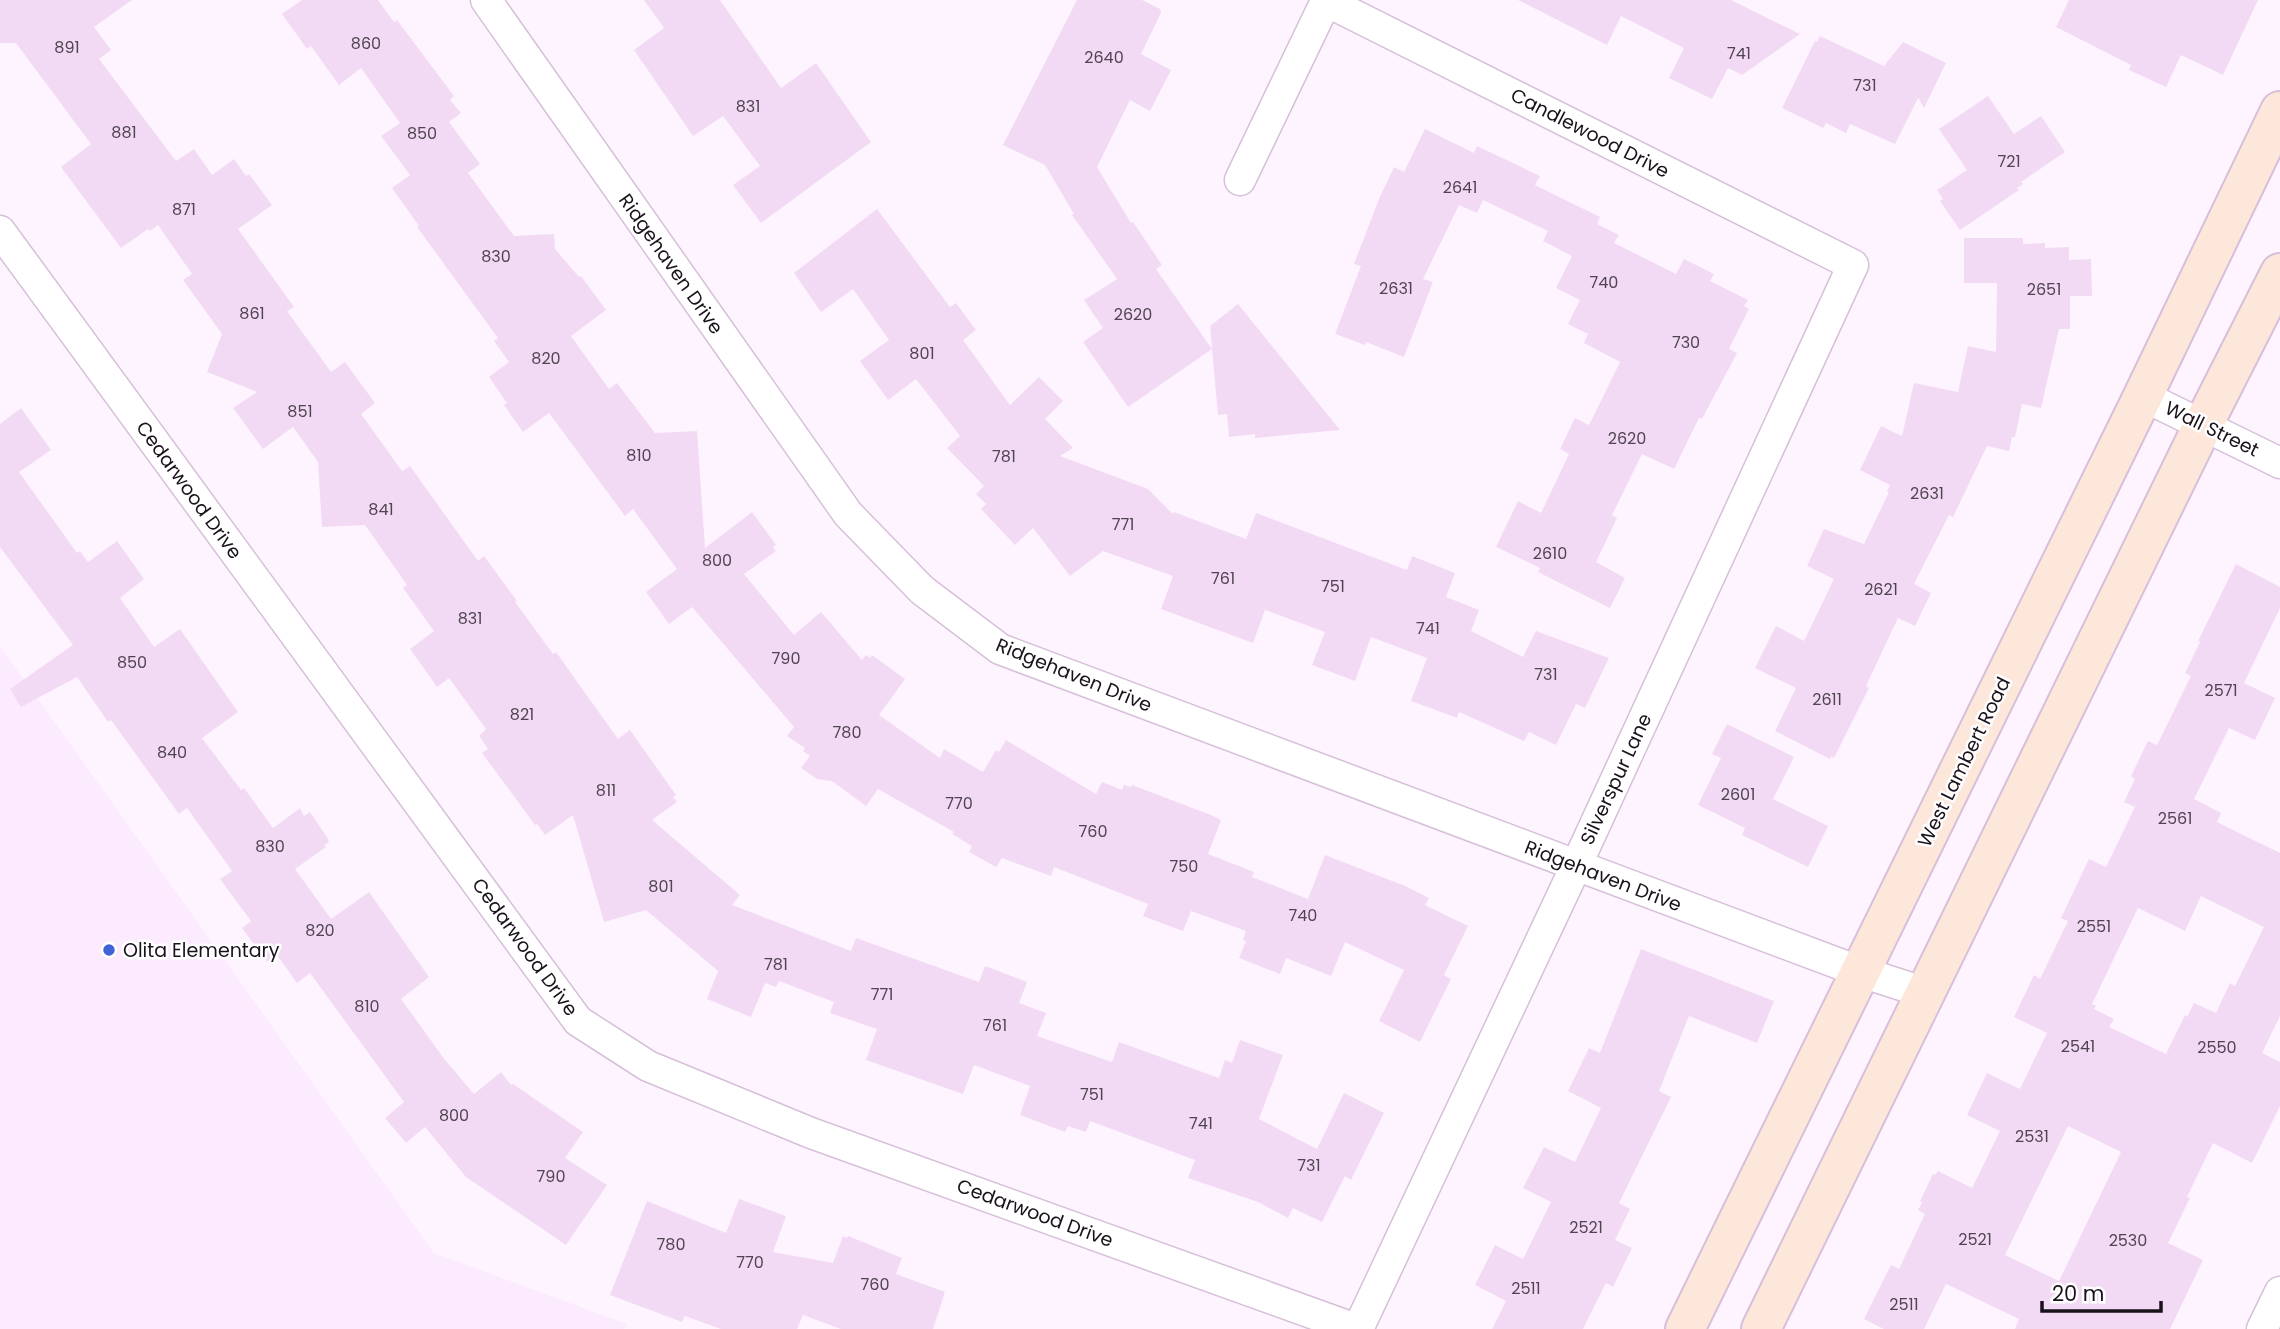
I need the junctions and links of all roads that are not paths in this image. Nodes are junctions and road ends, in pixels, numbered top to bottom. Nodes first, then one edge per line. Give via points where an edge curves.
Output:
1 (486, 0) edge
2 (1326, 1) edge
3 (2280, 111) edge
4 (1240, 180) dead end
5 (0, 231) edge
6 (1853, 265) joint
7 (2280, 273) edge
8 (2143, 396) junction
9 (2203, 425) junction
10 (2280, 463) edge
11 (1576, 866) junction
12 (1861, 972) junction
13 (1926, 993) junction
14 (2280, 1292) edge
15 (1357, 1329) edge
16 (1685, 1329) edge
17 (1761, 1329) edge
18 (2262, 1329) edge

1 - 11 street, Ridgehaven Drive via 848,514 922,590 1000,649
2 - 4 street
2 - 6 street, Candlewood Drive
3 - 8 main road, West Lambert Road
5 - 15 street, Cedarwood Drive via 578,1021 649,1066 811,1133
6 - 11 street, Silverspur Lane
7 - 9 main road
8 - 9 street, Wall Street
8 - 12 main road, West Lambert Road
9 - 10 street, Wall Street
9 - 13 main road
11 - 12 street, Ridgehaven Drive
11 - 15 street, Silverspur Lane
12 - 13 street, Ridgehaven Drive
12 - 16 main road, West Lambert Road
13 - 17 main road
14 - 18 street

